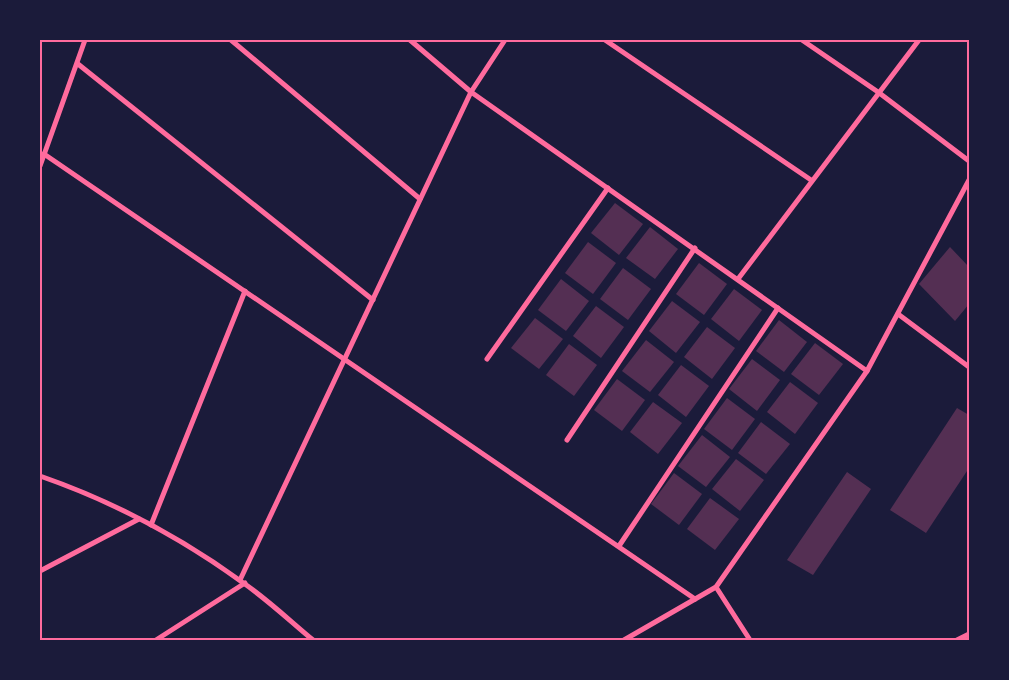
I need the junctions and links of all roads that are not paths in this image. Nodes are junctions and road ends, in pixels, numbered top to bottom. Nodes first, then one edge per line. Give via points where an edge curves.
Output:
1 (86, 40) edge
2 (231, 40) edge
3 (410, 40) edge
4 (505, 40) edge
5 (605, 40) edge
6 (802, 40) edge
7 (919, 40) edge
8 (78, 64) junction
9 (470, 92) junction
10 (878, 92) junction
11 (44, 154) junction
12 (969, 161) edge
13 (40, 166) edge
14 (811, 180) junction
15 (969, 180) edge
16 (608, 188) junction
17 (420, 199) junction
18 (694, 248) junction
19 (738, 279) junction
20 (244, 291) junction
21 (372, 300) junction
22 (778, 308) junction
23 (898, 314) junction
24 (344, 359) junction
25 (487, 359) dead end
26 (969, 367) edge
27 (867, 371) junction
28 (567, 440) dead end
29 (40, 476) edge
30 (139, 519) junction
31 (151, 525) junction
32 (619, 546) junction
33 (40, 571) edge
34 (242, 582) junction
35 (716, 587) junction
36 (695, 598) junction
37 (969, 634) edge
38 (156, 640) edge
39 (313, 640) edge
40 (624, 640) edge
41 (750, 640) edge
42 (957, 640) edge

1 - 8 street
2 - 17 street
3 - 9 street
4 - 9 street
5 - 14 street
6 - 10 street
7 - 10 street
8 - 11 street
8 - 21 street
9 - 16 street
9 - 17 street
10 - 12 street
10 - 14 street
11 - 13 street
11 - 20 street
14 - 19 street
15 - 23 street
16 - 18 street
16 - 25 street
17 - 21 street
18 - 19 street
18 - 28 street
19 - 22 street
20 - 24 street
20 - 31 street
21 - 24 street
22 - 27 street
22 - 32 street
23 - 26 street
23 - 27 street
24 - 32 street
24 - 34 street
27 - 35 street
29 - 30 street via 89,493
30 - 31 street
30 - 33 street
31 - 34 street via 175,537
32 - 36 street
34 - 38 street
34 - 39 street
35 - 36 street
35 - 41 street
36 - 40 street
37 - 42 street

